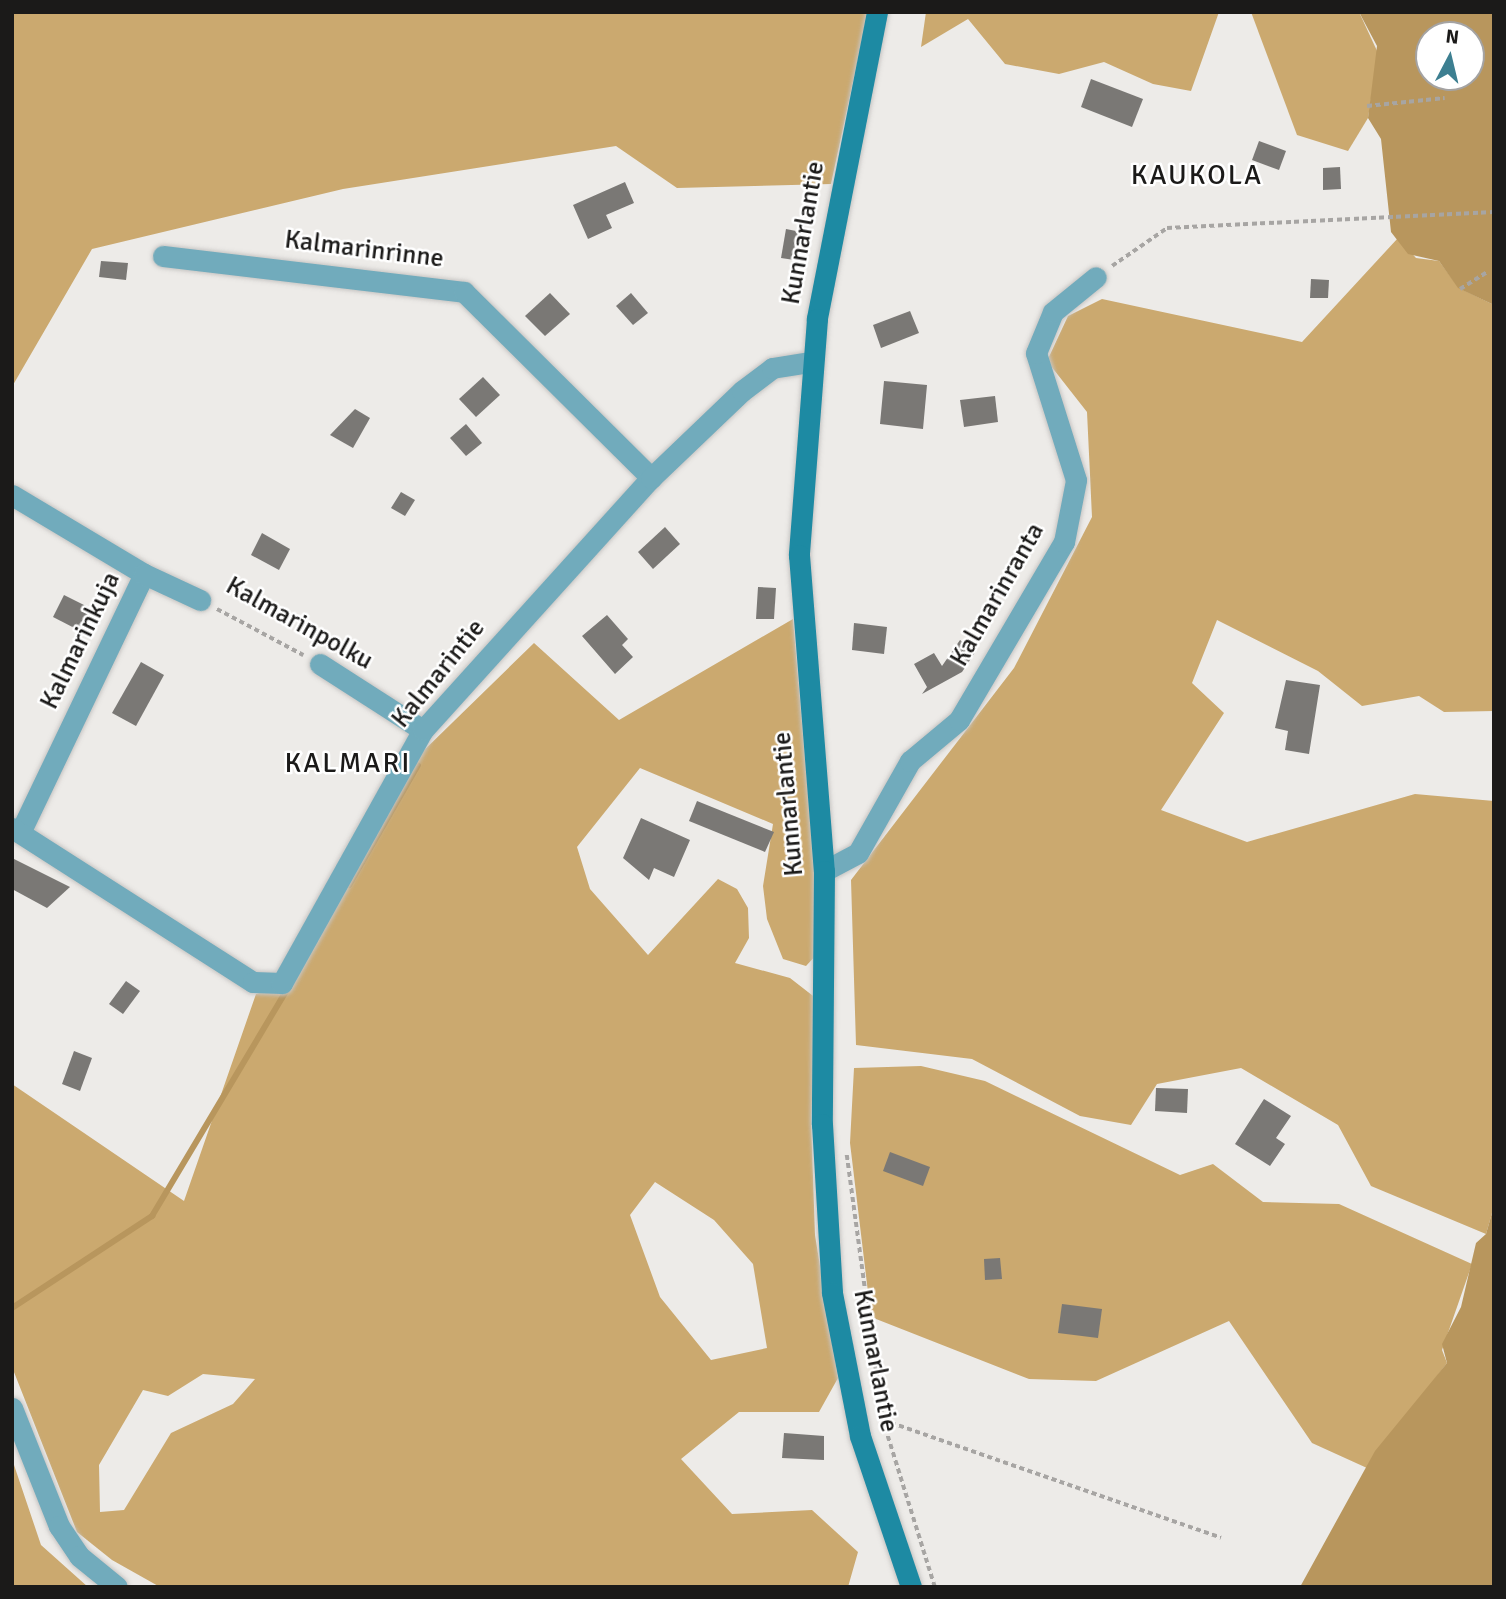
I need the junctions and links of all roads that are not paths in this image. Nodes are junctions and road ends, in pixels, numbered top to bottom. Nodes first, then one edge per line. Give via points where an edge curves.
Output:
1 (877, 12) edge
2 (163, 256) dead end
3 (1096, 277) road end
4 (811, 362) junction
5 (651, 478) junction
6 (12, 495) edge
7 (144, 574) junction
8 (200, 600) road end
9 (320, 664) road end
10 (423, 730) junction
11 (16, 830) edge
12 (824, 871) junction
13 (12, 1408) edge
14 (117, 1587) edge
15 (911, 1587) edge

1 - 4 main road, Kunnarlantie
2 - 5 street, Kalmarinrinne via 464,292
3 - 12 street, Kalmarinranta via 1053,312 1035,353 1076,480 1064,542 959,720 909,761 858,853
4 - 5 street, Kalmarintie via 772,368
4 - 12 main road, Kunnarlantie via 800,555
5 - 10 street, Kalmarintie
6 - 7 street, Kalmarinkuja
7 - 8 street, Kalmarinpolku
7 - 11 street, Kalmarinkuja
9 - 10 street, Kalmarinpolku
10 - 11 street, Kalmarintie via 282,983 253,982
12 - 15 main road, Kunnarlantie via 822,1124 832,1293 860,1436
13 - 14 street via 59,1526 79,1556

